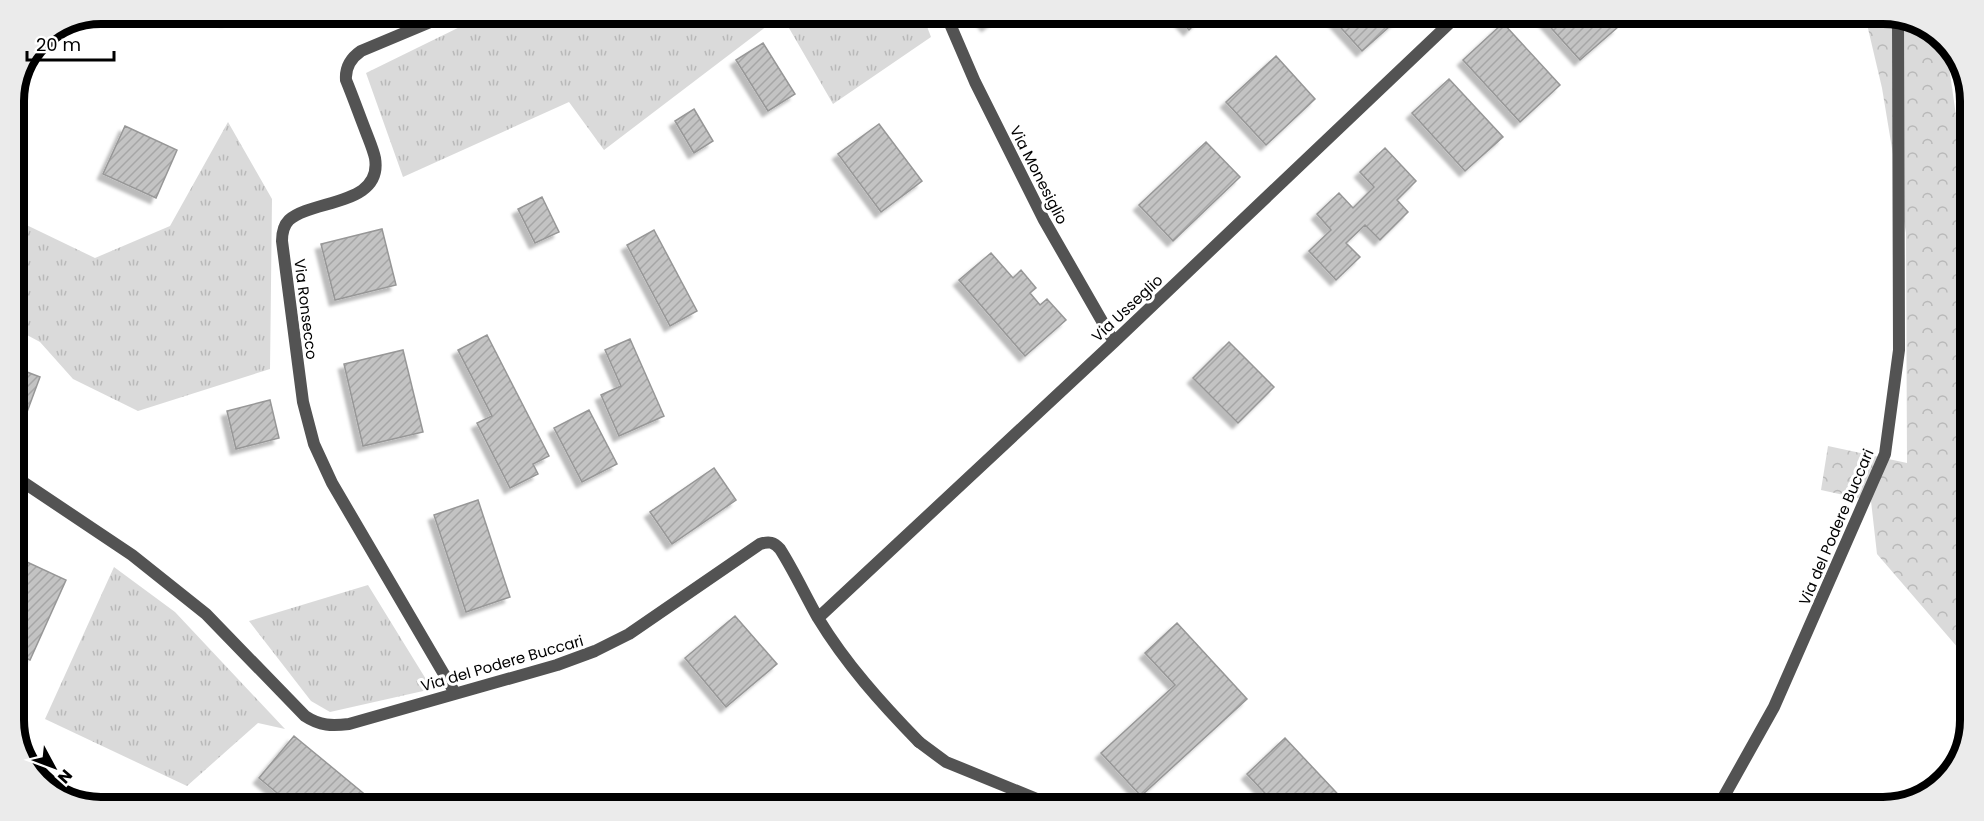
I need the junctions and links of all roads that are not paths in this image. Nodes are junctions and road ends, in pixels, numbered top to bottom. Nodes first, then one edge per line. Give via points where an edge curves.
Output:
1 (426, 24) edge
2 (950, 24) edge
3 (1449, 24) edge
4 (1898, 25) edge
5 (1114, 342) junction
6 (24, 483) edge
7 (818, 618) junction
8 (455, 693) junction
9 (1032, 797) edge
10 (1724, 797) edge

1 - 8 street, Via Ronsecco via 361,51 351,60 346,80 375,156 374,173 369,184 354,196 292,218 282,241 303,402 314,444 332,483
2 - 5 street, Via Monesiglio via 1044,220
3 - 5 street, Via Usseglio
4 - 10 street, Via del Podere Buccari via 1899,350 1885,454 1774,708
5 - 7 street, Via Usseglio
6 - 8 street, Via del Podere Buccari via 132,555 206,614 314,722 349,724
7 - 8 street, Via del Podere Buccari via 782,553 775,544 767,542 613,643 557,665
7 - 9 street, Via del Podere Buccari via 862,681 919,742 946,762

